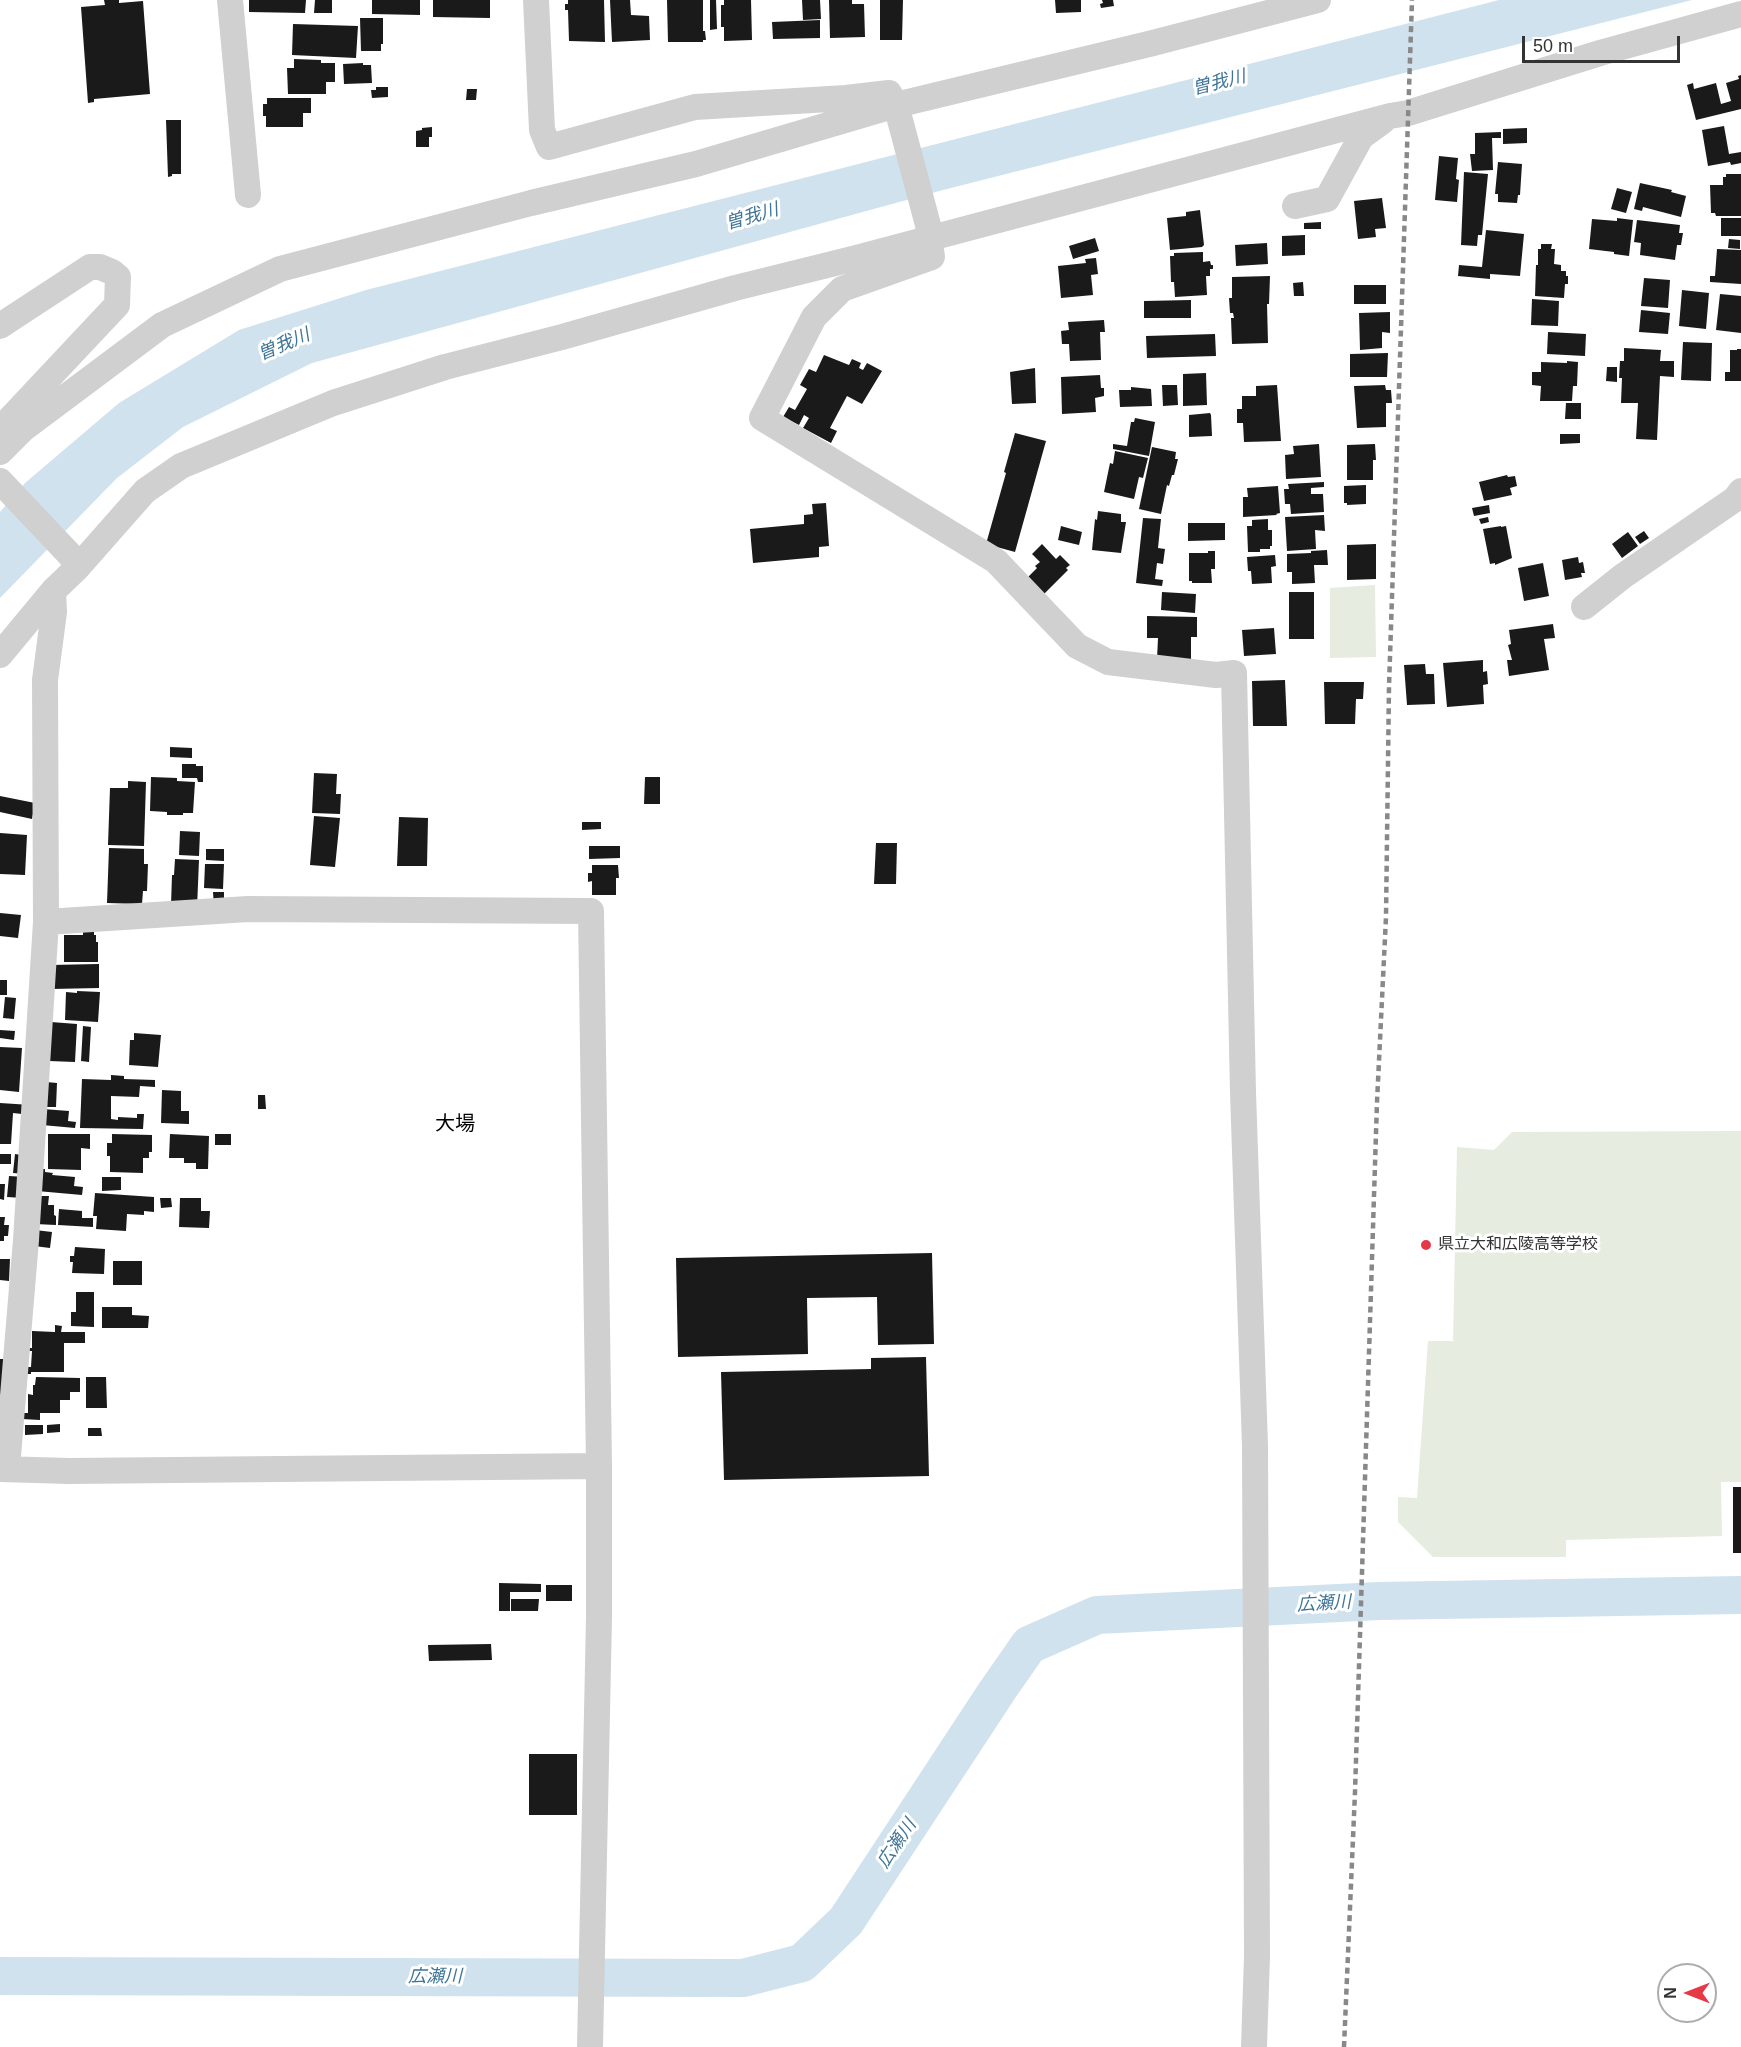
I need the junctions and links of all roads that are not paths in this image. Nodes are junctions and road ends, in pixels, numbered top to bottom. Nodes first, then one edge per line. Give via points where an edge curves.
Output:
1 (230, 0) edge
2 (536, 0) edge
3 (1318, 0) edge
4 (1736, 10) edge
5 (897, 110) junction
6 (1390, 116) junction
7 (249, 195) dead end
8 (1295, 206) dead end
9 (930, 232) junction
10 (0, 326) edge
11 (0, 437) edge
12 (0, 452) edge
13 (0, 481) edge
14 (1741, 490) edge
15 (74, 561) junction
16 (53, 591) junction
17 (1584, 607) dead end
18 (0, 655) edge
19 (46, 922) junction
20 (599, 1466) junction
21 (3, 1468) edge
22 (590, 2047) edge
23 (1254, 2047) edge

1 - 7 street
2 - 5 street via 542,130 549,147 695,107 889,93
3 - 5 street
4 - 6 street
5 - 9 street
5 - 12 street via 280,269 162,325 23,429
6 - 8 street via 1361,137 1327,199
6 - 9 street
9 - 15 street via 445,367 333,403 180,466 145,491
9 - 23 street via 932,257 842,289 814,317 762,418 996,561 1077,646 1108,662 1216,675 1234,673 1255,1446
10 - 11 street via 90,267 100,267 118,277 117,305 7,422
13 - 15 street
14 - 17 street via 1735,499
15 - 16 street
16 - 18 street
16 - 19 street via 45,680
19 - 20 street via 249,909 591,910
19 - 21 street via 26,1240
20 - 21 street via 69,1471
20 - 22 street

